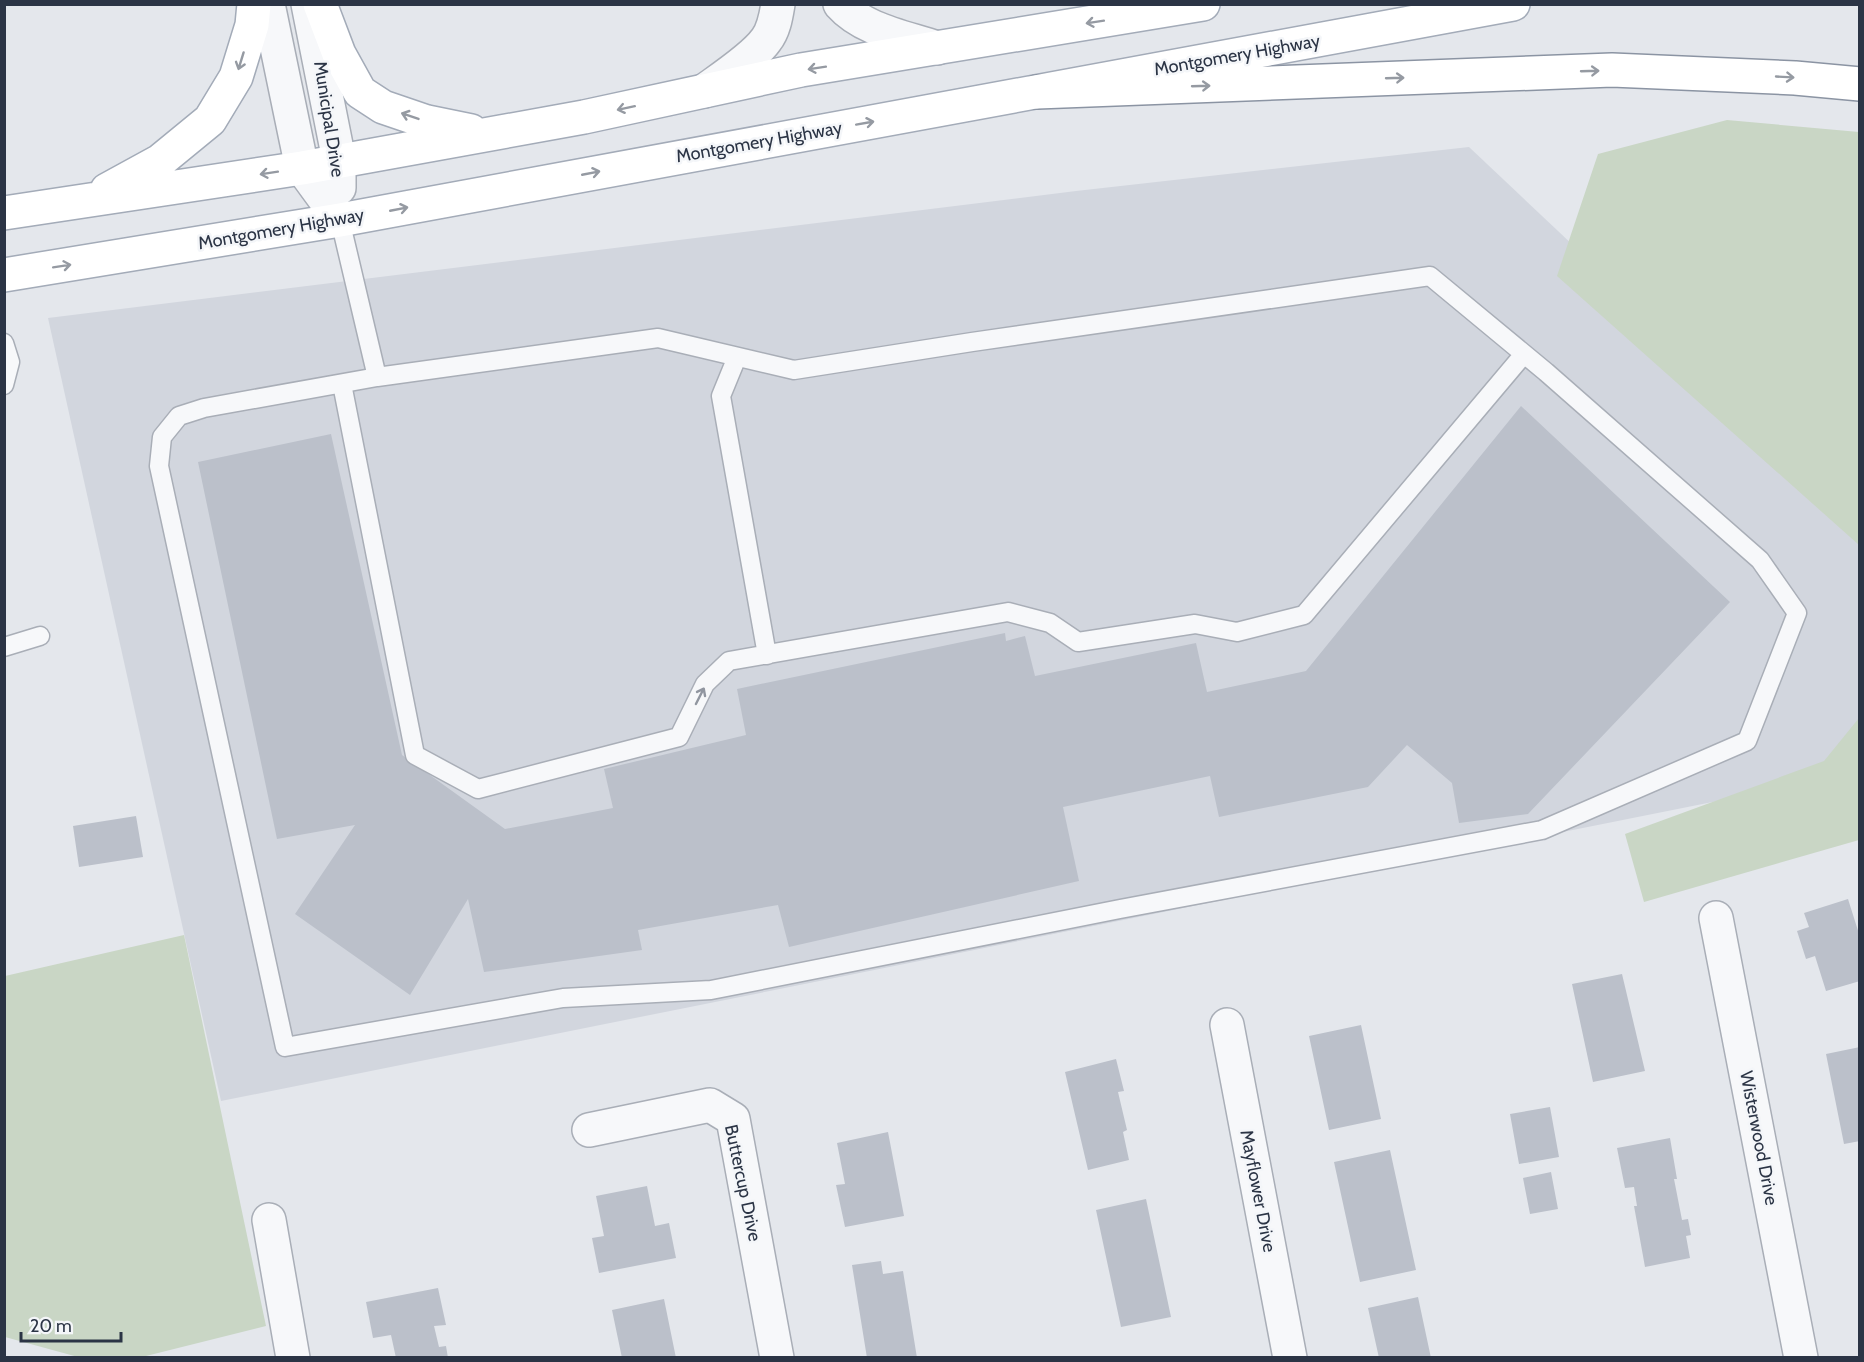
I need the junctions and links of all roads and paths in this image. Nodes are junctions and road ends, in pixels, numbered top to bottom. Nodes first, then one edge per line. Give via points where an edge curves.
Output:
1 (254, 4) edge
2 (268, 4) edge
3 (308, 4) edge
4 (320, 4) edge
5 (778, 4) edge
6 (840, 4) edge
7 (1203, 4) edge
8 (1513, 4) edge
9 (937, 48) junction
10 (1860, 84) edge
11 (704, 91) junction
12 (1037, 92) junction
13 (487, 134) junction
14 (339, 160) junction
15 (302, 168) junction
16 (89, 201) junction
17 (4, 213) edge
18 (340, 220) junction
19 (4, 276) edge
20 (4, 343) edge
21 (1524, 354) junction
22 (737, 357) junction
23 (377, 377) junction
24 (342, 384) junction
25 (4, 385) edge
26 (40, 636) dead end
27 (4, 647) edge
28 (766, 655) junction
29 (1716, 918) dead end
30 (1227, 1025) dead end
31 (589, 1130) dead end
32 (269, 1220) dead end
33 (293, 1358) edge
34 (777, 1358) edge
35 (1290, 1358) edge
36 (1801, 1358) edge

1 -> 16 main road via 252,25 236,77 210,120 160,161
2 - 15 street, Municipal Drive
3 - 14 street, Municipal Drive
13 -> 4 main road via 427,122 383,107 360,92 339,54
5 - 11 street via 766,40
6 - 9 street via 876,28
7 -> 9 main road
8 - 12 main road, Montgomery Highway
9 -> 11 main road via 801,70
12 -> 10 main road via 1612,70
11 -> 13 main road
18 -> 12 main road, Montgomery Highway
13 - 14 main road
14 - 15 main road
14 - 18 street, Municipal Drive
15 -> 16 main road
15 - 18 street, Municipal Drive
16 - 17 main road
19 -> 18 main road, Montgomery Highway
18 - 23 lane
20 - 25 lane via 10,362
21 - 22 lane via 1430,276 794,370
21 - 24 lane via 1760,560 1797,613 1747,741 1542,830 711,990 563,998 285,1047 159,466 162,437 179,416 204,408
21 - 28 lane via 1304,615 1237,632 1195,624 1078,642 1050,623 1008,612
22 - 23 lane via 658,339
22 - 28 lane via 721,396
23 - 24 lane
24 -> 28 lane via 415,755 478,789 679,737 705,684 729,661
26 - 27 lane
29 - 36 street, Wisterwood Drive
30 - 35 street, Mayflower Drive
31 - 34 street, Buttercup Drive via 710,1105 733,1119
32 - 33 street

